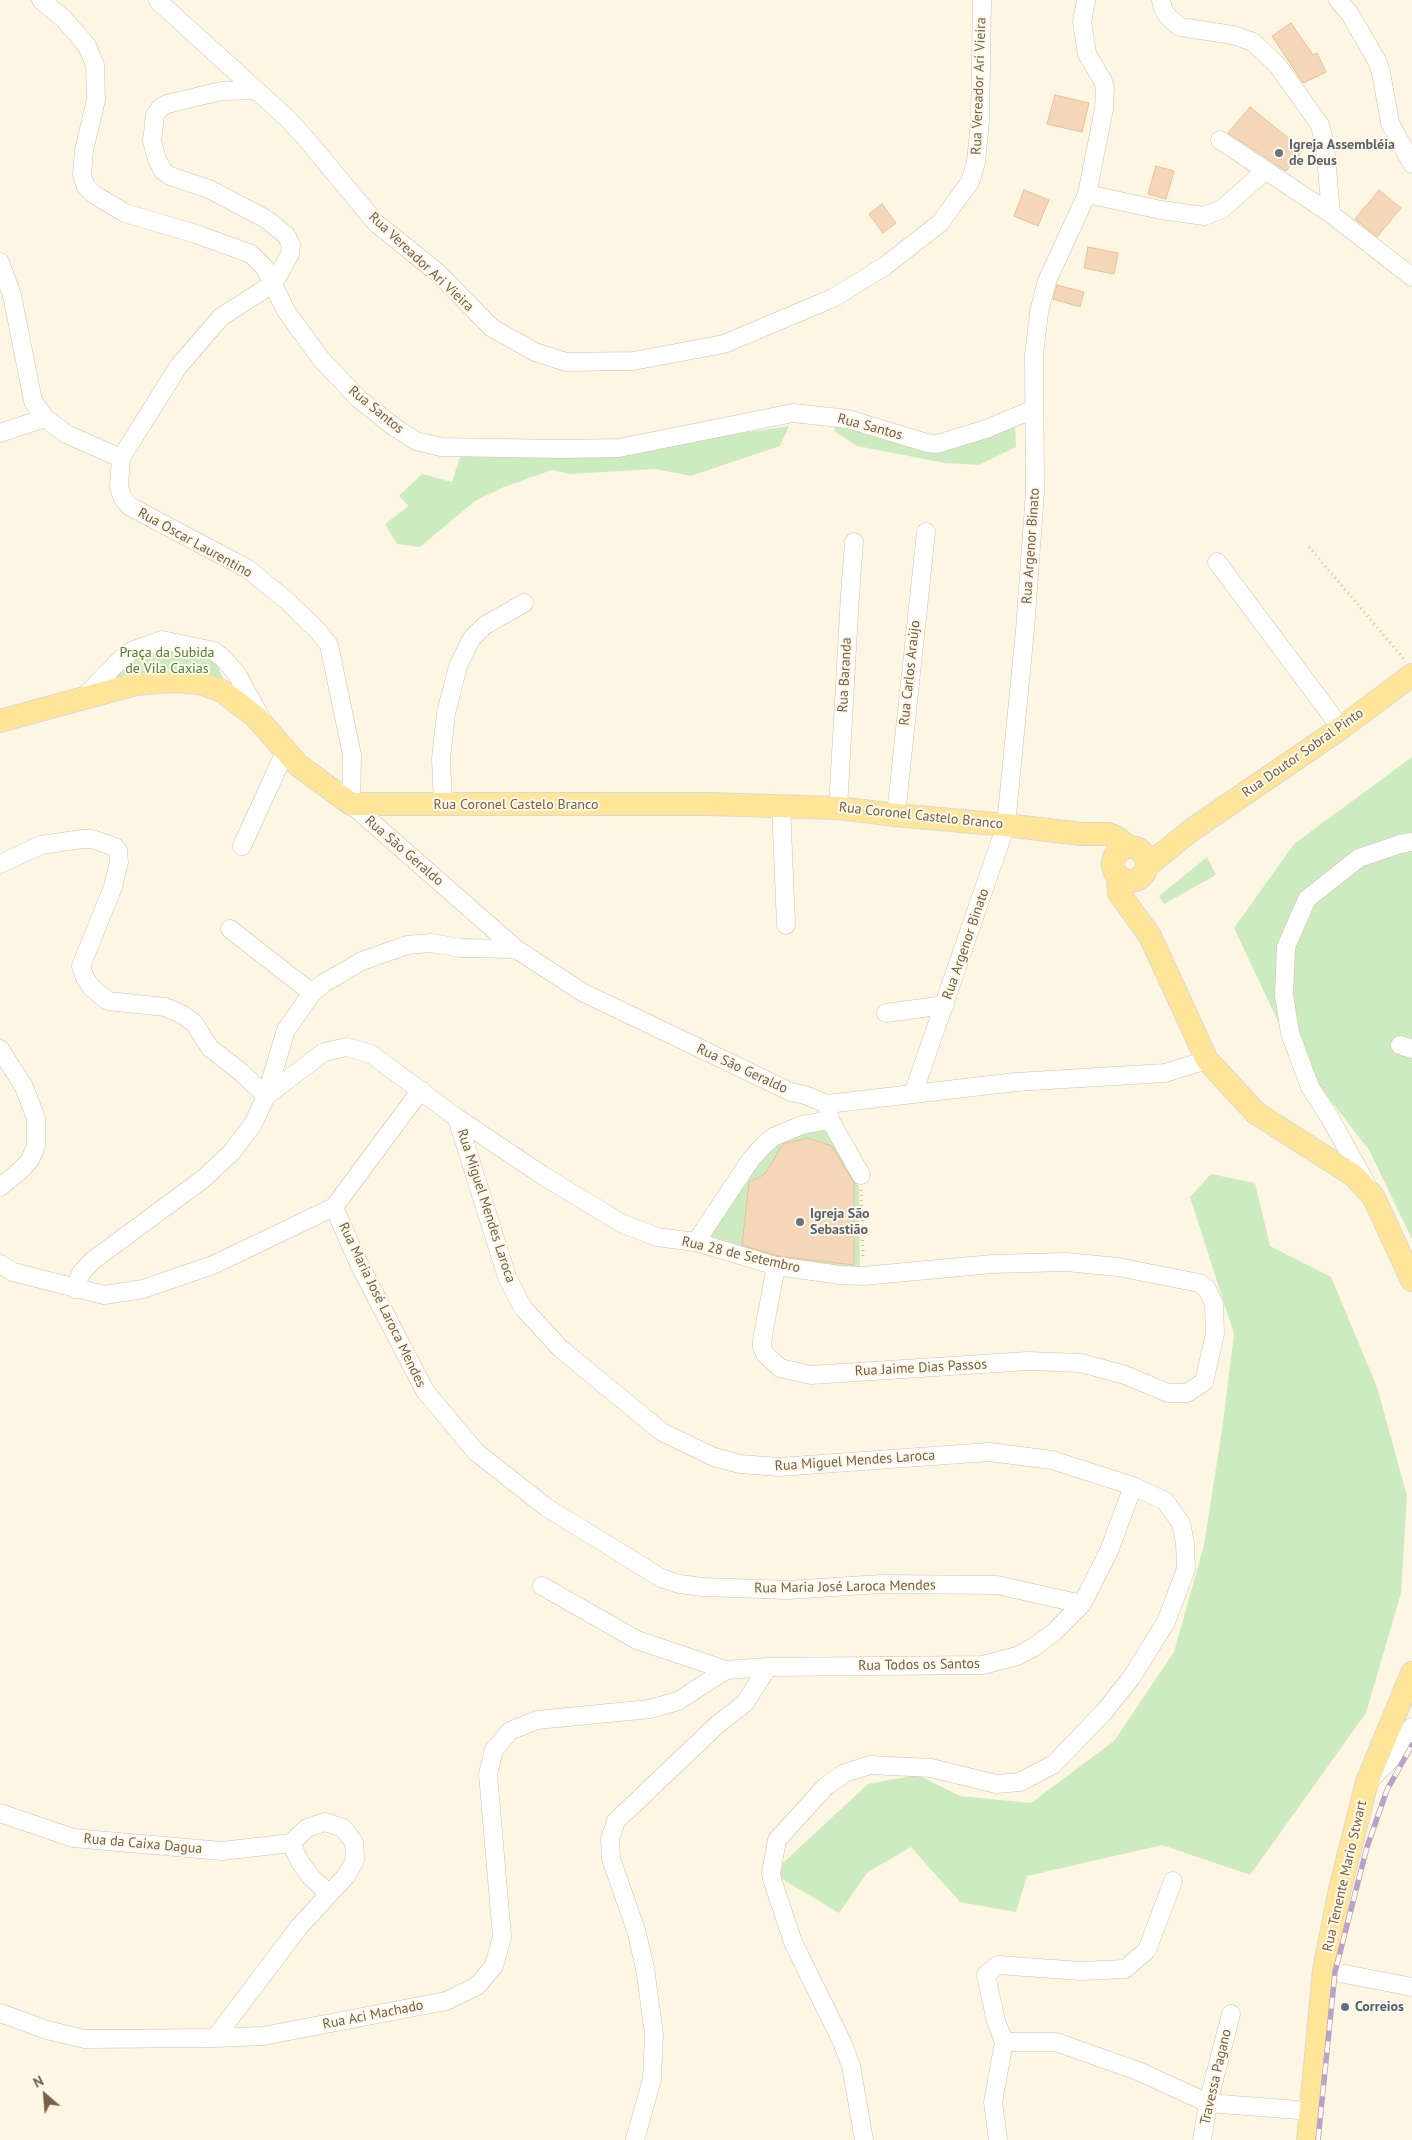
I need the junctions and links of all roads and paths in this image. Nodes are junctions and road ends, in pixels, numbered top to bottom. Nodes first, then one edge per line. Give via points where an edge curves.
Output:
1 (41, 0) edge
2 (982, 0) edge
3 (1086, 0) edge
4 (1161, 0) edge
5 (1338, 0) edge
6 (158, 1) dead end
7 (256, 90) junction
8 (1220, 140) dead end
9 (1412, 164) edge
10 (1265, 171) junction
11 (1087, 194) junction
12 (1331, 214) junction
13 (0, 262) edge
14 (1412, 277) edge
15 (274, 283) junction
16 (1034, 409) junction
17 (45, 418) junction
18 (0, 433) edge
19 (121, 458) junction
20 (926, 532) dead end
21 (854, 542) dead end
22 (1309, 547) dead end
23 (1217, 562) dead end
24 (524, 603) dead end
25 (1409, 668) edge
26 (84, 697) junction
27 (0, 721) edge
28 (1342, 728) junction
29 (268, 731) junction
30 (285, 752) junction
31 (351, 804) junction
32 (443, 805) junction
33 (781, 806) junction
34 (838, 808) junction
35 (896, 816) junction
36 (1006, 825) junction
37 (1412, 842) edge
38 (242, 846) dead end
39 (0, 864) edge
40 (1130, 865) junction
41 (786, 925) dead end
42 (230, 929) dead end
43 (516, 949) junction
44 (312, 993) junction
45 (945, 1005) junction
46 (886, 1013) dead end
47 (0, 1049) edge
48 (1206, 1060) junction
49 (421, 1090) junction
50 (913, 1094) junction
51 (266, 1096) junction
52 (829, 1112) junction
53 (457, 1118) junction
54 (861, 1175) joint
55 (0, 1187) edge
56 (1373, 1196) junction
57 (334, 1207) junction
58 (696, 1242) junction
59 (0, 1264) edge
60 (776, 1266) junction
61 (863, 1276) junction
62 (1412, 1280) edge
63 (75, 1289) junction
64 (1168, 1393) joint
65 (1133, 1486) junction
66 (542, 1586) dead end
67 (1082, 1604) junction
68 (768, 1667) junction
69 (726, 1670) junction
70 (1412, 1673) edge
71 (1412, 1727) edge
72 (510, 1731) joint
73 (1367, 1782) junction
74 (0, 1812) edge
75 (291, 1844) junction
76 (1173, 1881) dead end
77 (328, 1893) junction
78 (1324, 1970) junction
79 (1412, 1987) edge
80 (0, 2013) edge
81 (1231, 2014) dead end
82 (215, 2038) junction
83 (1004, 2042) junction
84 (1208, 2102) junction
85 (1311, 2111) junction
86 (863, 2139) edge
87 (635, 2140) edge
88 (998, 2140) edge
89 (1202, 2140) edge
90 (1308, 2140) edge

1 - 15 street, Rua Santos via 64,19 87,46 95,65 96,100 84,150 82,175 86,187 125,213 251,254
2 - 7 street, Rua Vereador Ari Vieira via 976,162 970,182 940,223 885,266 834,298 724,344 633,361 566,362 535,352 492,328 438,273 376,223 307,140
3 - 11 street, Rua Argenor Binato via 1082,22 1087,54 1105,88 1104,109
4 - 12 street via 1168,17 1180,28 1233,35 1253,42 1278,66 1320,125 1326,145
5 - 9 street via 1350,14 1377,61 1390,122
6 - 7 street, Rua Vereador Ari Vieira
7 - 15 street, Rua Oscar Laurentino via 221,92 167,104 155,115 152,141 157,159 170,176 209,189 266,219 286,235 291,245 290,254
8 - 10 street
10 - 11 street via 1222,209 1204,216
10 - 12 street
11 - 16 street, Rua Argenor Binato via 1042,296 1034,355
12 - 14 street
13 - 17 street via 12,295 33,401
15 - 16 street, Rua Santos via 286,311 321,359 359,399 416,441 441,447 619,448 793,413 848,419 937,444 986,429
15 - 19 street, Rua Oscar Laurentino via 221,317 178,367
16 - 36 street, Rua Argenor Binato via 1035,492
17 - 18 street
17 - 19 street via 66,434
19 - 31 street, Rua Oscar Laurentino via 119,486 122,498 129,506 248,569 286,600 329,644 352,755
20 - 35 street, Rua Carlos Araújo
21 - 34 street, Rua Baranda
22 - 25 path
23 - 28 street
24 - 32 street via 484,626 472,638 458,666 446,713 441,759
25 - 28 main road, Rua Doutor Sobral Pinto
26 - 27 main road
26 - 29 main road via 136,684 174,680 200,683 222,691 256,717
26 - 29 street via 120,660 162,640 214,651 224,659
28 - 40 main road, Rua Doutor Sobral Pinto via 1192,829
29 - 30 main road
30 - 31 main road
30 - 38 street
31 - 32 main road, Rua Coronel Castelo Branco
31 - 43 street, Rua São Geraldo
32 - 33 main road, Rua Coronel Castelo Branco
33 - 34 main road, Rua Coronel Castelo Branco
33 - 41 street
34 - 35 main road, Rua Coronel Castelo Branco
35 - 36 main road, Rua Coronel Castelo Branco
36 - 40 main road, Rua Coronel Castelo Branco via 1108,834 1116,837
36 - 45 street, Rua Argenor Binato
37 - 56 street via 1359,858 1307,898 1286,947 1284,995 1290,1034 1310,1087
39 - 51 street via 41,845 92,839 115,847 119,862 113,887 81,966 85,978 108,1001 166,1007 183,1015 194,1024 210,1048
40 - 48 main road via 1137,898 1134,916 1150,936
42 - 44 street
43 - 44 street via 407,945 362,961
43 - 52 street, Rua São Geraldo via 582,992 791,1092 805,1095
44 - 51 street via 286,1030
45 - 46 street
45 - 50 street, Rua Argenor Binato
47 - 55 street via 24,1087 36,1118 36,1146 30,1160
48 - 50 street, Rua São Geraldo via 1166,1073 1016,1082
48 - 56 main road via 1256,1113 1352,1175
49 - 51 street, Rua 28 de Setembro via 370,1054 347,1047 324,1052
49 - 53 street, Rua 28 de Setembro
49 - 57 street, Rua Maria José Laroca Mendes
50 - 52 street, Rua São Geraldo
51 - 63 street via 253,1124 231,1153 203,1180 92,1261 81,1274
52 - 54 street
52 - 58 street via 772,1137 751,1159
53 - 58 street, Rua 28 de Setembro via 621,1223 657,1238
53 - 65 street, Rua Miguel Mendes Laroca via 507,1277 522,1308 561,1349 662,1432 714,1457 740,1464 779,1468 990,1452 1052,1460
54 - 61 path
56 - 62 main road
57 - 63 street via 213,1264 143,1289 104,1295
57 - 67 street, Rua Maria José Laroca Mendes via 359,1264 425,1391 454,1428 476,1452 546,1507 661,1578 703,1587 788,1590 881,1584 997,1586
58 - 60 street, Rua 28 de Setembro
59 - 63 street via 13,1272
60 - 61 street, Rua 28 de Setembro
60 - 64 street, Rua Jaime Dias Passos via 762,1341 766,1354 780,1368 811,1375 1028,1361 1081,1363 1125,1375
61 - 64 street, Rua 28 de Setembro via 992,1264 1066,1262 1118,1267 1199,1283 1207,1289 1214,1304 1215,1334 1204,1382 1187,1393
65 - 67 street, Rua Todos os Santos via 1109,1551
65 - 86 street, Rua Miguel Mendes Laroca via 1165,1501 1181,1523 1186,1569 1166,1622 1131,1678 1054,1764 1020,1782 996,1784 931,1768 870,1765 845,1774 826,1786 777,1840 770,1873 793,1942 851,2066
66 - 69 street, Rua Todos os Santos via 637,1640
67 - 68 street, Rua Todos os Santos via 1034,1647 1017,1656 983,1665
68 - 69 street, Rua Todos os Santos
68 - 87 street via 745,1703 717,1725 616,1821 610,1839 611,1859 636,1930 645,1968 654,2034 652,2079
69 - 72 street, Rua Todos os Santos via 678,1702 650,1709 537,1720
70 - 73 main road, Rua Tenente Mario Stwart
71 - 73 street via 1397,1753
72 - 82 street, Rua Aci Machado via 494,1750 488,1774 502,1937 494,1966 477,1986 446,2001 263,2036
73 - 78 main road, Rua Tenente Mario Stwart
74 - 75 street, Rua da Caixa Dagua via 72,1838 222,1850
75 - 77 street via 310,1876
75 - 77 street via 307,1828 325,1822 342,1828 354,1842 355,1860 346,1876
76 - 83 street via 1147,1950 1125,1969 1081,1971 998,1965 986,1975
77 - 82 street via 298,1927
78 - 79 street
78 - 85 main road, Rua Tenente Mario Stwart
80 - 82 street, Rua Aci Machado via 84,2039
81 - 84 street, Travessa Pagano
83 - 84 street via 1056,2042 1138,2071
83 - 88 street via 993,2102
84 - 85 street
84 - 89 street, Travessa Pagano
85 - 90 main road, Rua Tenente Mario Stwart

